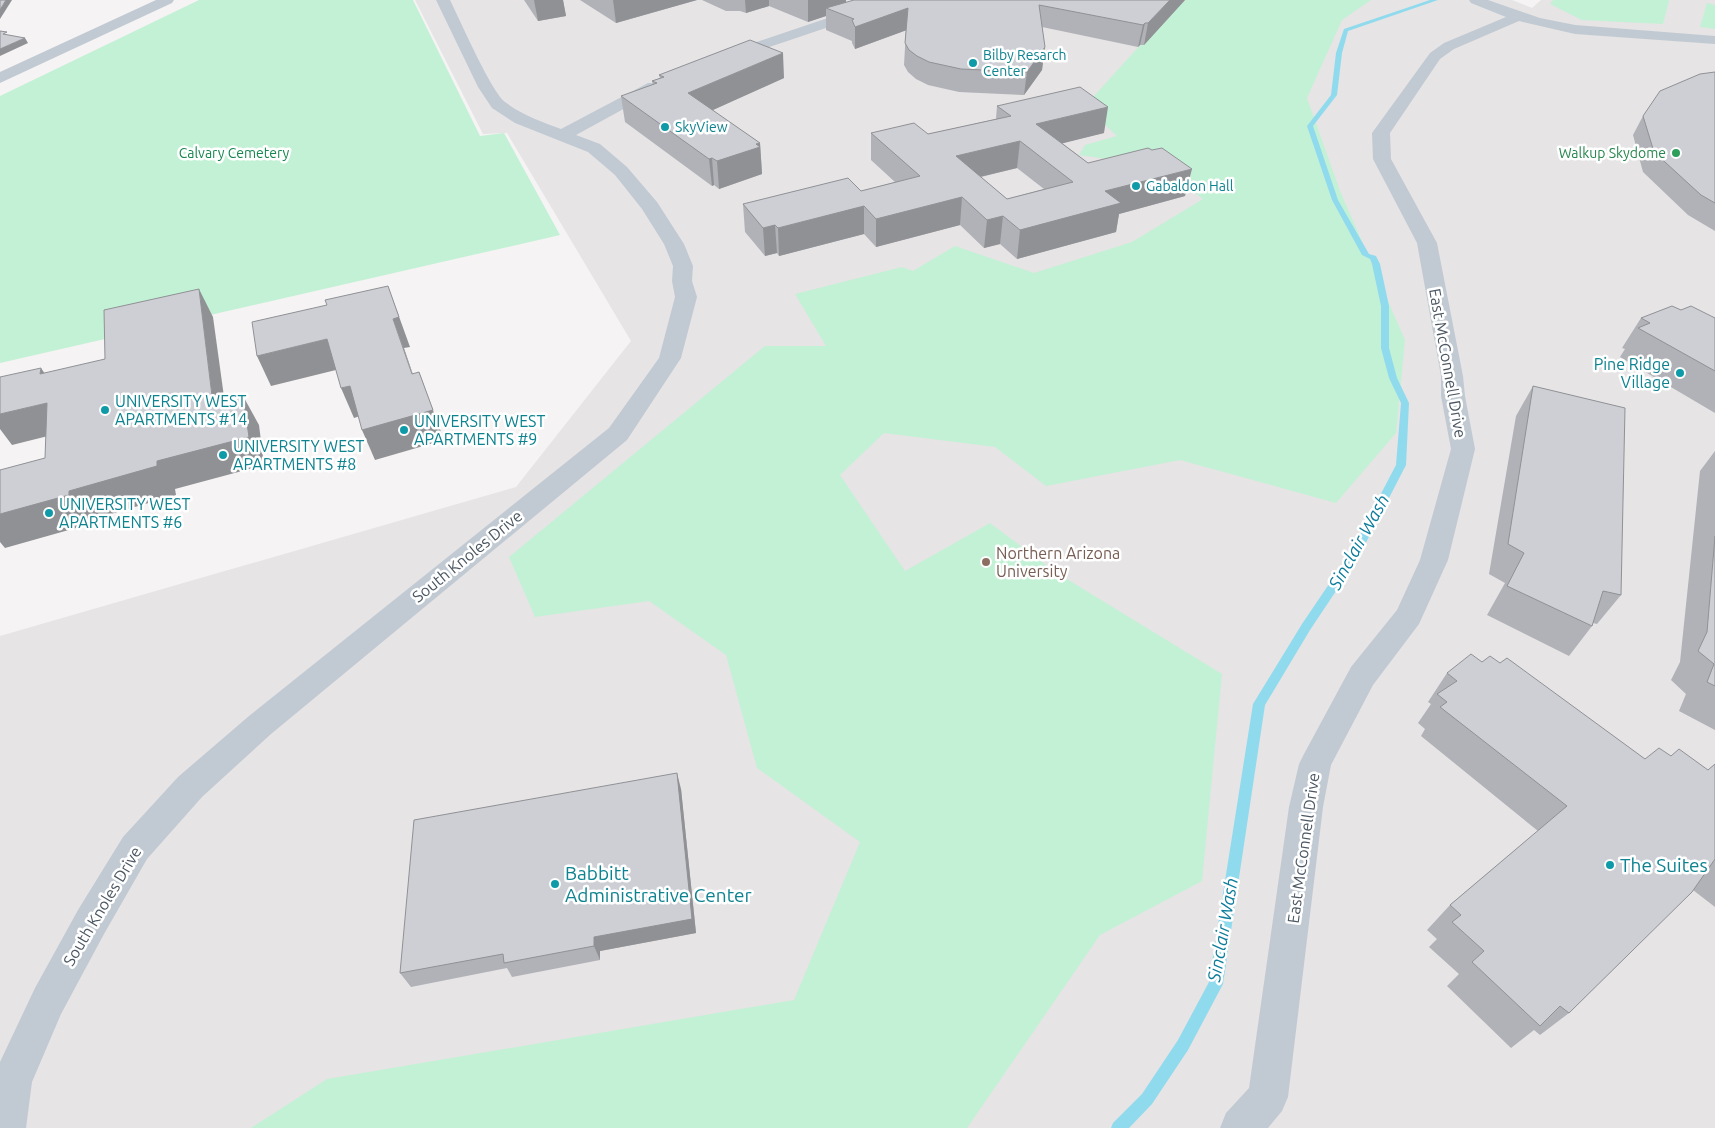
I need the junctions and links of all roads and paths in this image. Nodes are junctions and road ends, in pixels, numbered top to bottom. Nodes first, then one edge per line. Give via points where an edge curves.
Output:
1 (167, 0) edge
2 (443, 0) edge
3 (895, 0) edge
4 (1476, 0) edge
5 (1517, 17) junction
6 (1715, 40) edge
7 (707, 63) edge
8 (670, 77) edge
9 (0, 78) edge
10 (563, 135) junction
11 (5, 1128) edge
12 (1241, 1128) edge

1 - 9 street
2 - 10 street, South Knoles Drive via 498,105 520,119
3 - 7 street
4 - 5 street
5 - 6 street via 1604,32
5 - 12 street, East McConnell Drive via 1450,46 1435,56 1381,133 1382,159 1427,243 1463,449 1434,560 1409,616 1362,676 1315,764 1306,807 1268,1097
8 - 10 street
10 - 11 street, South Knoles Drive via 594,148 621,171 650,206 674,244 683,266 686,297 670,358 618,434 260,725 190,787 135,848 48,1001 12,1082

